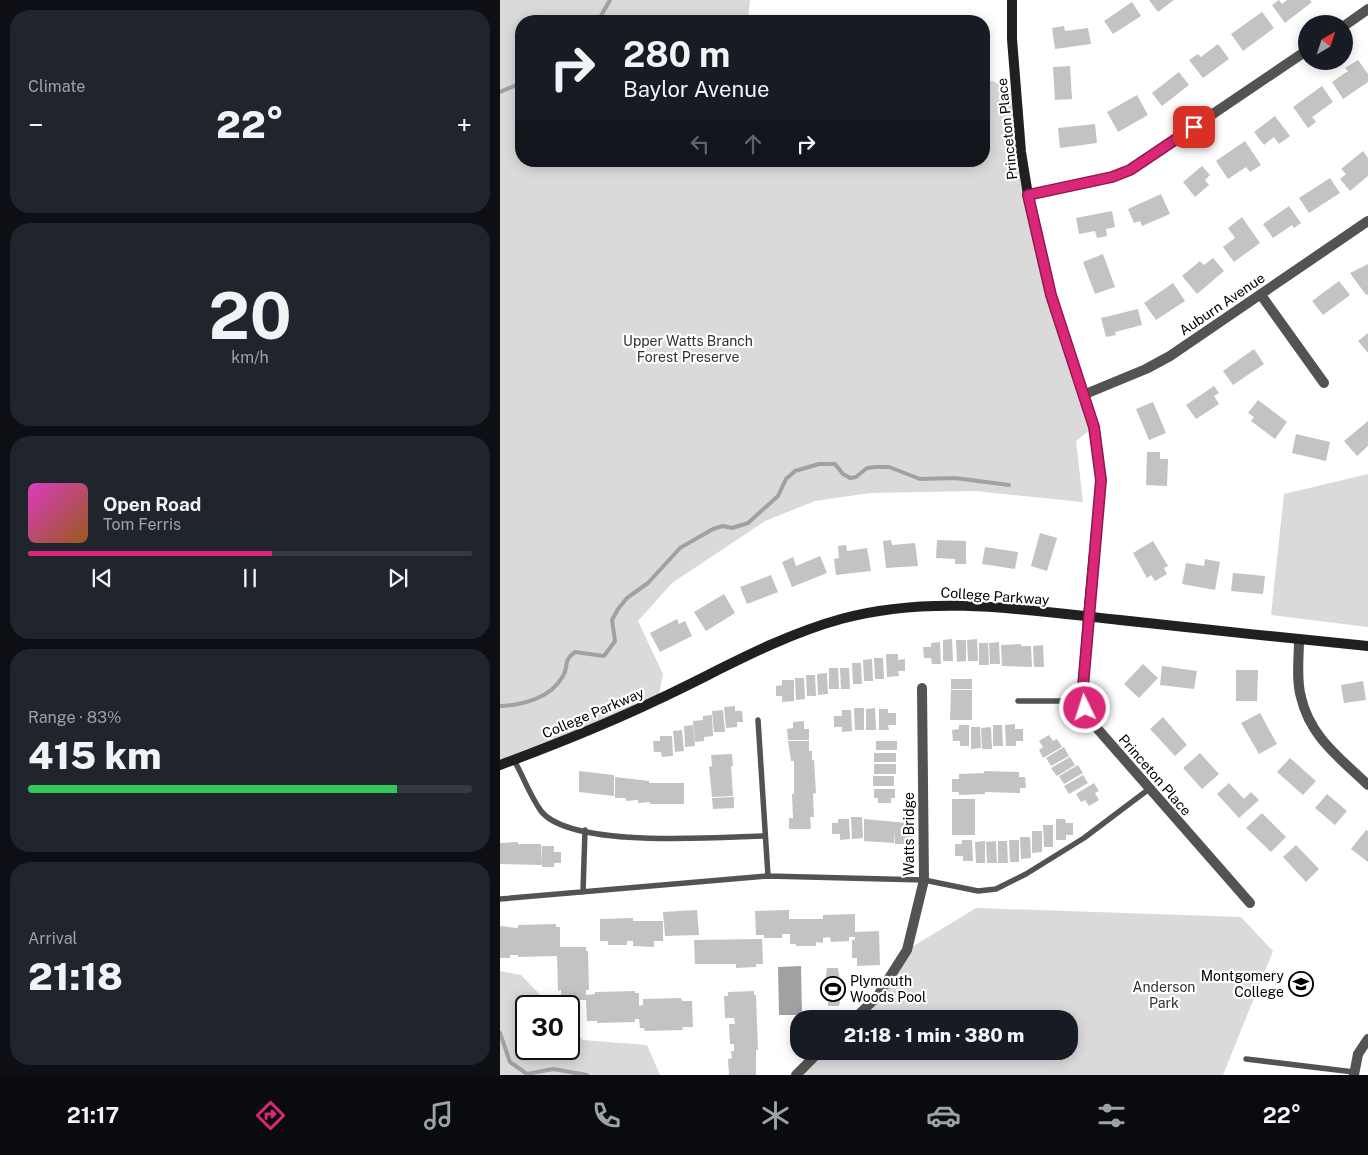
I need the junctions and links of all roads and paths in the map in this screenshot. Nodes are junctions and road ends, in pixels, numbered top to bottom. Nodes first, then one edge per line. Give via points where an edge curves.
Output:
1 (1012, 0) edge
2 (1368, 9) edge
3 (1353, 20) edge
4 (1298, 56) edge
5 (1028, 195) junction
6 (1368, 221) edge
7 (1261, 295) junction
8 (1324, 383) dead end
9 (1083, 395) junction
10 (1088, 616) junction
11 (1299, 639) junction
12 (1368, 646) edge
13 (922, 688) dead end
14 (1082, 698) junction
15 (1018, 700) dead end
16 (758, 720) dead end
17 (514, 760) junction
18 (500, 765) edge
19 (1368, 785) edge
20 (1149, 790) junction
21 (585, 830) junction
22 (766, 836) junction
23 (768, 876) junction
24 (924, 880) junction
25 (583, 892) junction
26 (500, 899) edge
27 (1250, 903) dead end
28 (863, 1010) edge
29 (1368, 1039) edge
30 (1246, 1059) dead end
31 (811, 1060) edge
32 (1354, 1073) edge
33 (796, 1075) edge

1 - 5 street, Princeton Place via 1021,152
2 - 3 street
4 - 5 street via 1130,170 1112,177
5 - 9 street, Princeton Place via 1051,295
6 - 7 street, Auburn Avenue
7 - 8 street
7 - 9 street, Auburn Avenue via 1170,356
9 - 10 street, Princeton Place via 1094,427 1101,480
10 - 11 street, College Parkway
10 - 14 street, Princeton Place
10 - 17 street, College Parkway via 948,605 892,609 841,619 764,646 658,699
11 - 12 street, College Parkway
11 - 19 street via 1300,696 1310,726
13 - 24 street, Watts Bridge
14 - 15 lane
14 - 20 street, Princeton Place via 1088,718
16 - 22 lane
17 - 18 street, College Parkway
17 - 21 lane via 541,811 564,826
20 - 24 lane via 1084,838 996,889 978,891
20 - 27 street, Princeton Place
21 - 22 lane via 624,838
21 - 25 lane
22 - 23 lane
23 - 24 lane
23 - 25 lane
24 - 28 street, Watts Bridge via 907,950 877,997
25 - 26 lane
29 - 32 street via 1358,1054
30 - 32 lane
31 - 33 street

